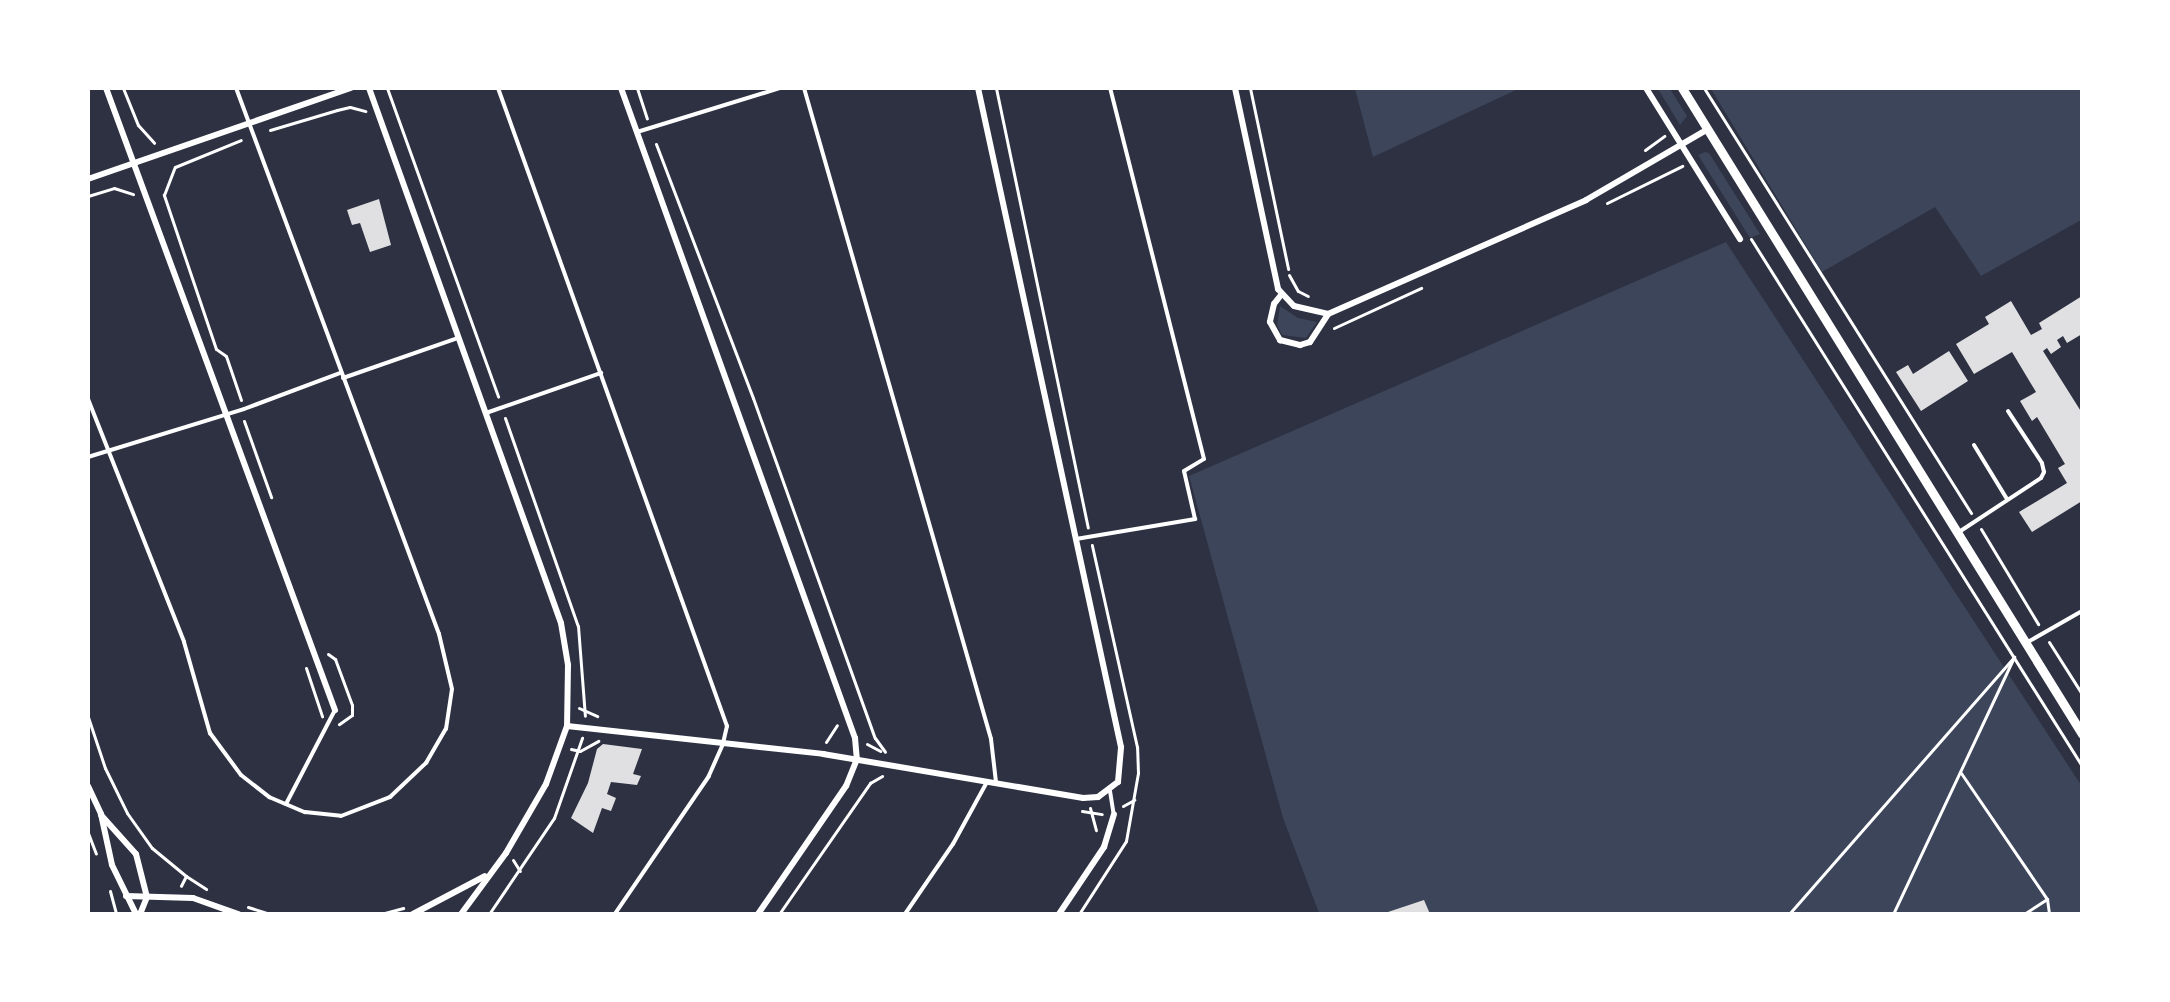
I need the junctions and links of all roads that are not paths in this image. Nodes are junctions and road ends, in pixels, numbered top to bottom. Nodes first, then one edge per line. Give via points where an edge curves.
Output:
1 (106, 88) edge
2 (236, 88) edge
3 (351, 88) edge
4 (369, 88) edge
5 (498, 88) edge
6 (621, 88) edge
7 (780, 88) edge
8 (804, 88) edge
9 (978, 88) edge
10 (1110, 88) edge
11 (1235, 88) edge
12 (1646, 88) edge
13 (1682, 88) edge
14 (249, 124) junction
15 (1708, 129) junction
16 (636, 132) junction
17 (1682, 146) junction
18 (132, 165) junction
19 (88, 179) edge
20 (1740, 239) dead end
21 (1281, 295) junction
22 (1328, 314) junction
23 (459, 337) junction
24 (340, 373) junction
25 (601, 373) junction
26 (343, 378) junction
27 (88, 399) edge
28 (2008, 411) dead end
29 (229, 413) junction
30 (486, 413) junction
31 (1974, 445) dead end
32 (107, 450) junction
33 (88, 457) edge
34 (2007, 499) junction
35 (1958, 532) junction
36 (1076, 539) junction
37 (2082, 611) edge
38 (2025, 644) junction
39 (335, 710) joint
40 (567, 726) junction
41 (2082, 734) edge
42 (723, 744) junction
43 (857, 759) junction
44 (987, 781) junction
45 (996, 782) junction
46 (88, 786) edge
47 (1110, 791) junction
48 (286, 804) junction
49 (101, 814) junction
50 (1114, 814) joint
51 (486, 875) junction
52 (126, 896) junction
53 (147, 897) junction
54 (1059, 913) edge
55 (138, 914) edge
56 (238, 914) edge
57 (413, 914) edge
58 (461, 914) edge
59 (615, 914) edge
60 (758, 914) edge
61 (904, 914) edge

1 - 18 street
2 - 14 lane
3 - 14 street
4 - 23 street
5 - 25 lane
6 - 16 street
7 - 16 lane
8 - 45 lane via 991,739
9 - 36 street
10 - 36 lane via 1204,459 1184,471 1195,519
11 - 21 street
12 - 17 street
13 - 15 street
14 - 18 street
14 - 24 lane
15 - 17 street
15 - 35 street
16 - 43 street via 855,738
17 - 20 street
17 - 22 street via 1586,200
18 - 19 street
18 - 29 street
21 - 22 street via 1294,306
21 - 22 street via 1270,321 1280,340 1300,345 1311,342
23 - 26 lane
23 - 30 street
24 - 26 lane
24 - 29 lane
25 - 30 lane
25 - 42 lane via 726,726
26 - 48 lane via 439,634 452,689 446,729 431,755 390,797 341,816 305,812
27 - 32 lane
28 - 34 lane via 2044,472 2041,478
29 - 32 lane
29 - 39 street
30 - 40 street via 561,623 568,665
31 - 34 lane
32 - 33 lane
32 - 48 lane via 184,642 210,733 241,775 269,798
34 - 35 lane
35 - 38 street
36 - 47 street via 1121,747 1118,782
37 - 38 lane
38 - 41 street
39 - 48 lane
40 - 42 street
40 - 51 street via 546,784 506,853
42 - 43 street
42 - 59 lane via 709,776
43 - 44 street
43 - 60 street via 846,786
44 - 45 street
44 - 61 lane via 953,844
45 - 47 street via 1089,798
46 - 49 street
47 - 50 lane
49 - 52 street via 112,865
49 - 53 street via 136,854
50 - 54 street via 1104,847
51 - 57 street
51 - 58 street
52 - 53 street
52 - 55 street
53 - 55 street
53 - 56 street via 177,896

